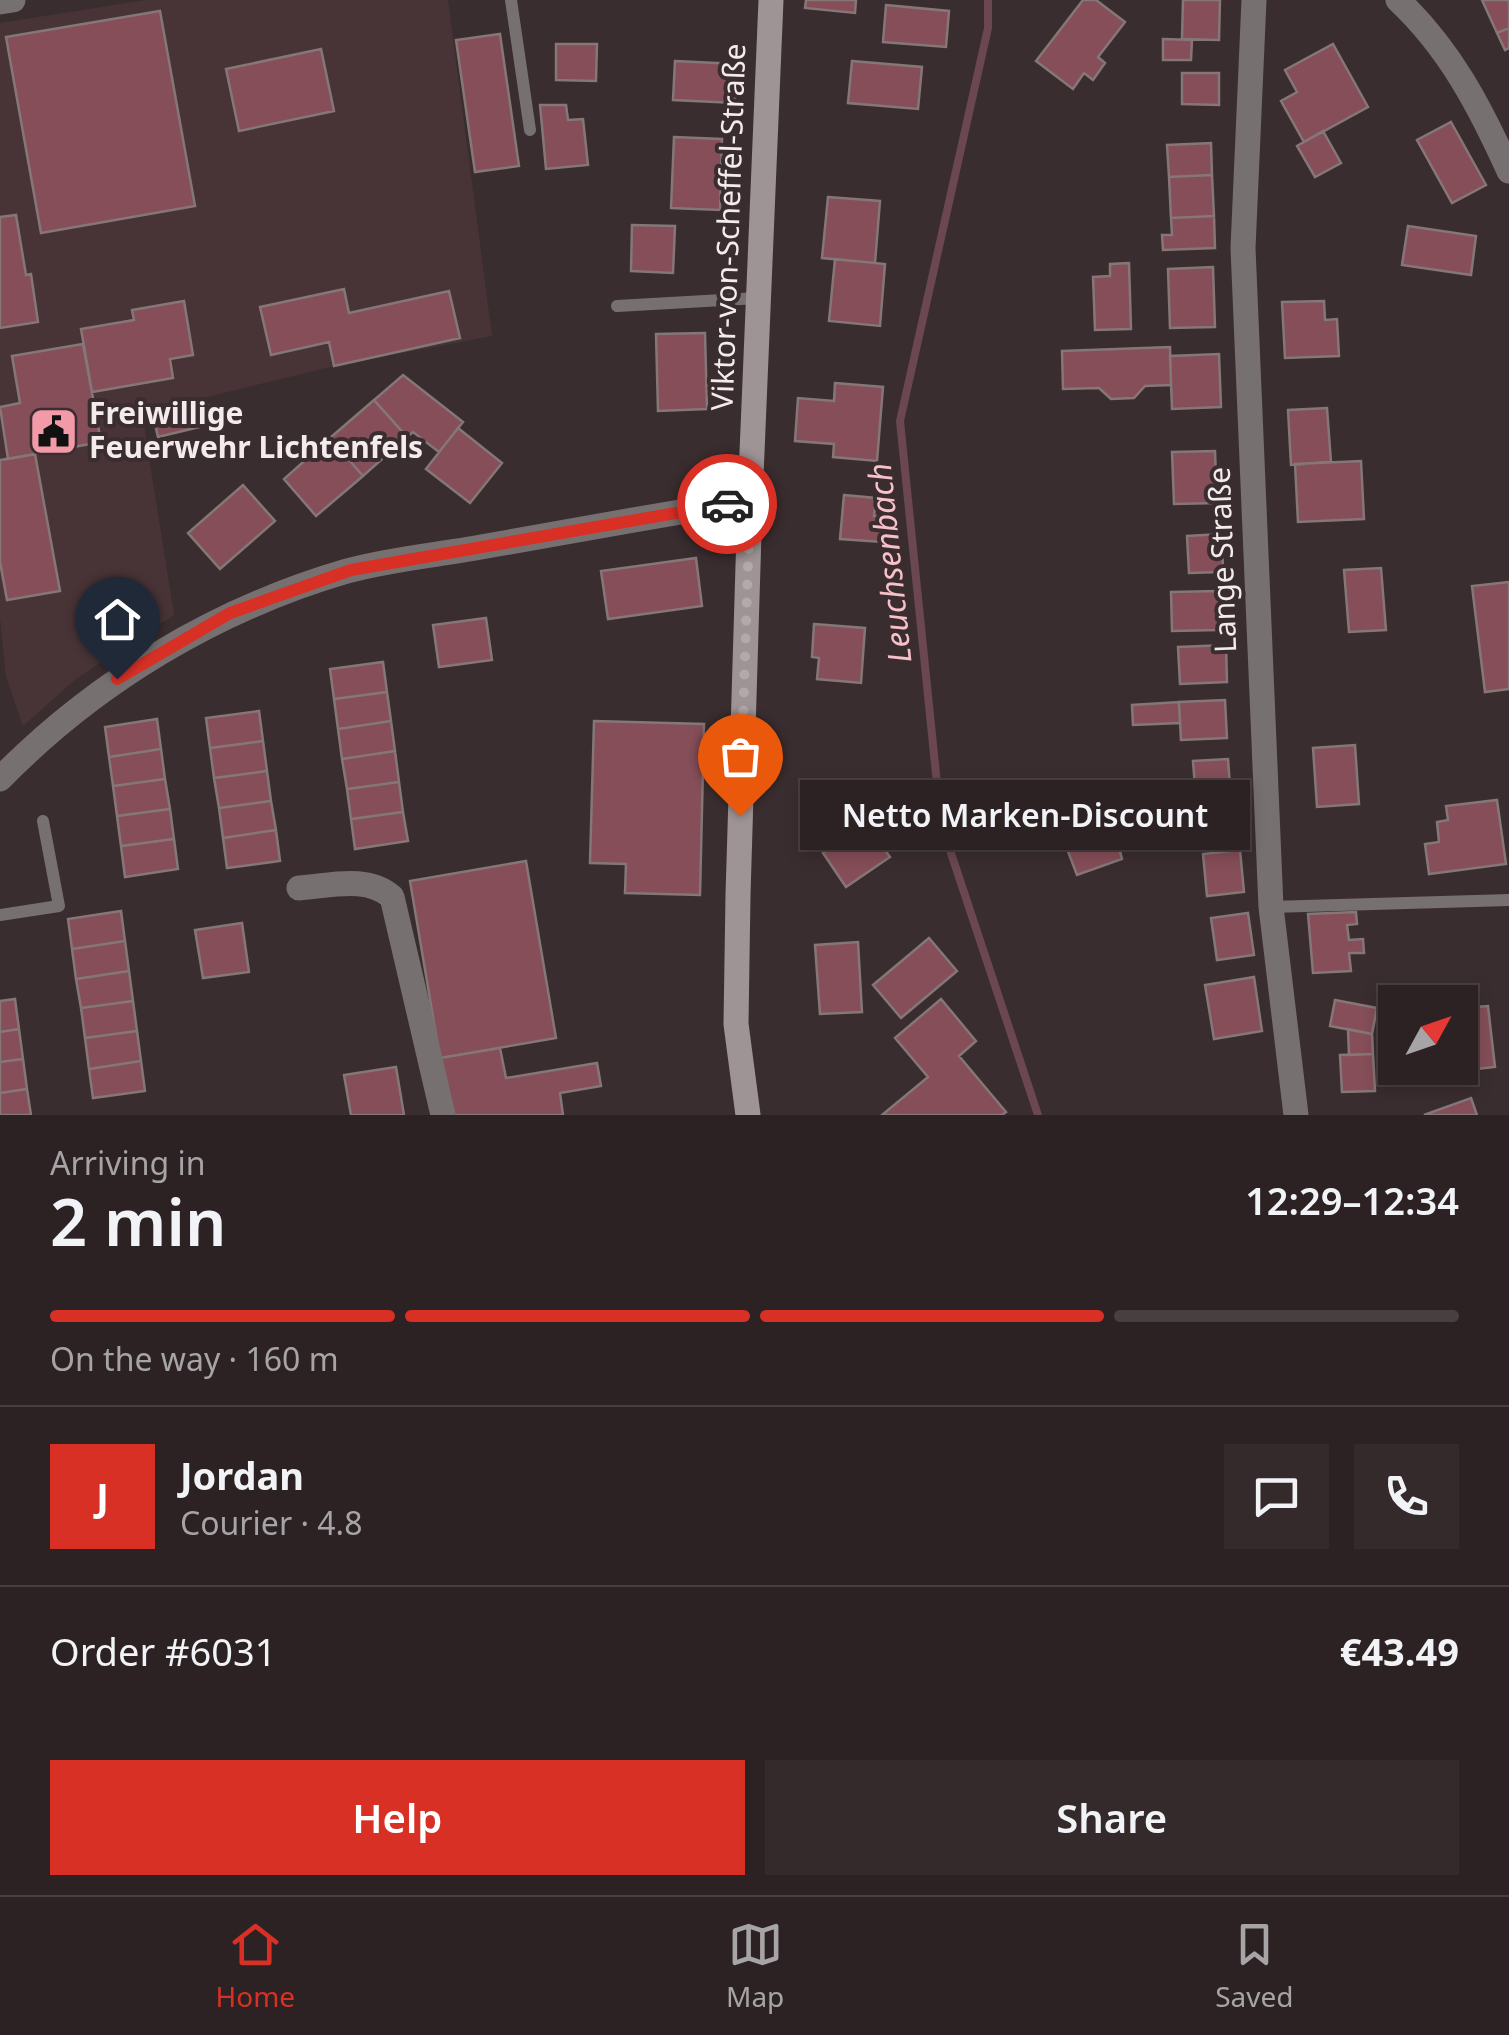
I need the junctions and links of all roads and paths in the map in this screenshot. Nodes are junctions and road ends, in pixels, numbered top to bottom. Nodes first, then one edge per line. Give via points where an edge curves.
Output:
1 (13, 0) edge
2 (511, 0) edge
3 (772, 0) edge
4 (1254, 0) edge
5 (1398, 0) edge
6 (0, 2) edge
7 (530, 130) dead end
8 (1509, 171) edge
9 (758, 298) junction
10 (617, 306) dead end
11 (750, 500) junction
12 (0, 779) edge
13 (43, 821) dead end
14 (299, 888) dead end
15 (1509, 900) edge
16 (1270, 907) junction
17 (0, 915) edge
18 (443, 1115) edge
19 (748, 1115) edge
20 (1296, 1115) edge

1 - 6 street
2 - 7 lane
3 - 9 street, Viktor-von-Scheffel-Straße
4 - 16 street, Lange Straße via 1243,248
5 - 8 street via 1460,71
9 - 10 lane
9 - 11 street, Viktor-von-Scheffel-Straße
11 - 12 street via 351,570 285,591 230,613 117,679
11 - 19 street, Viktor-von-Scheffel-Straße via 736,1005
13 - 17 lane via 58,906
14 - 18 street via 370,884 392,897
15 - 16 lane
16 - 20 street, Lange Straße

